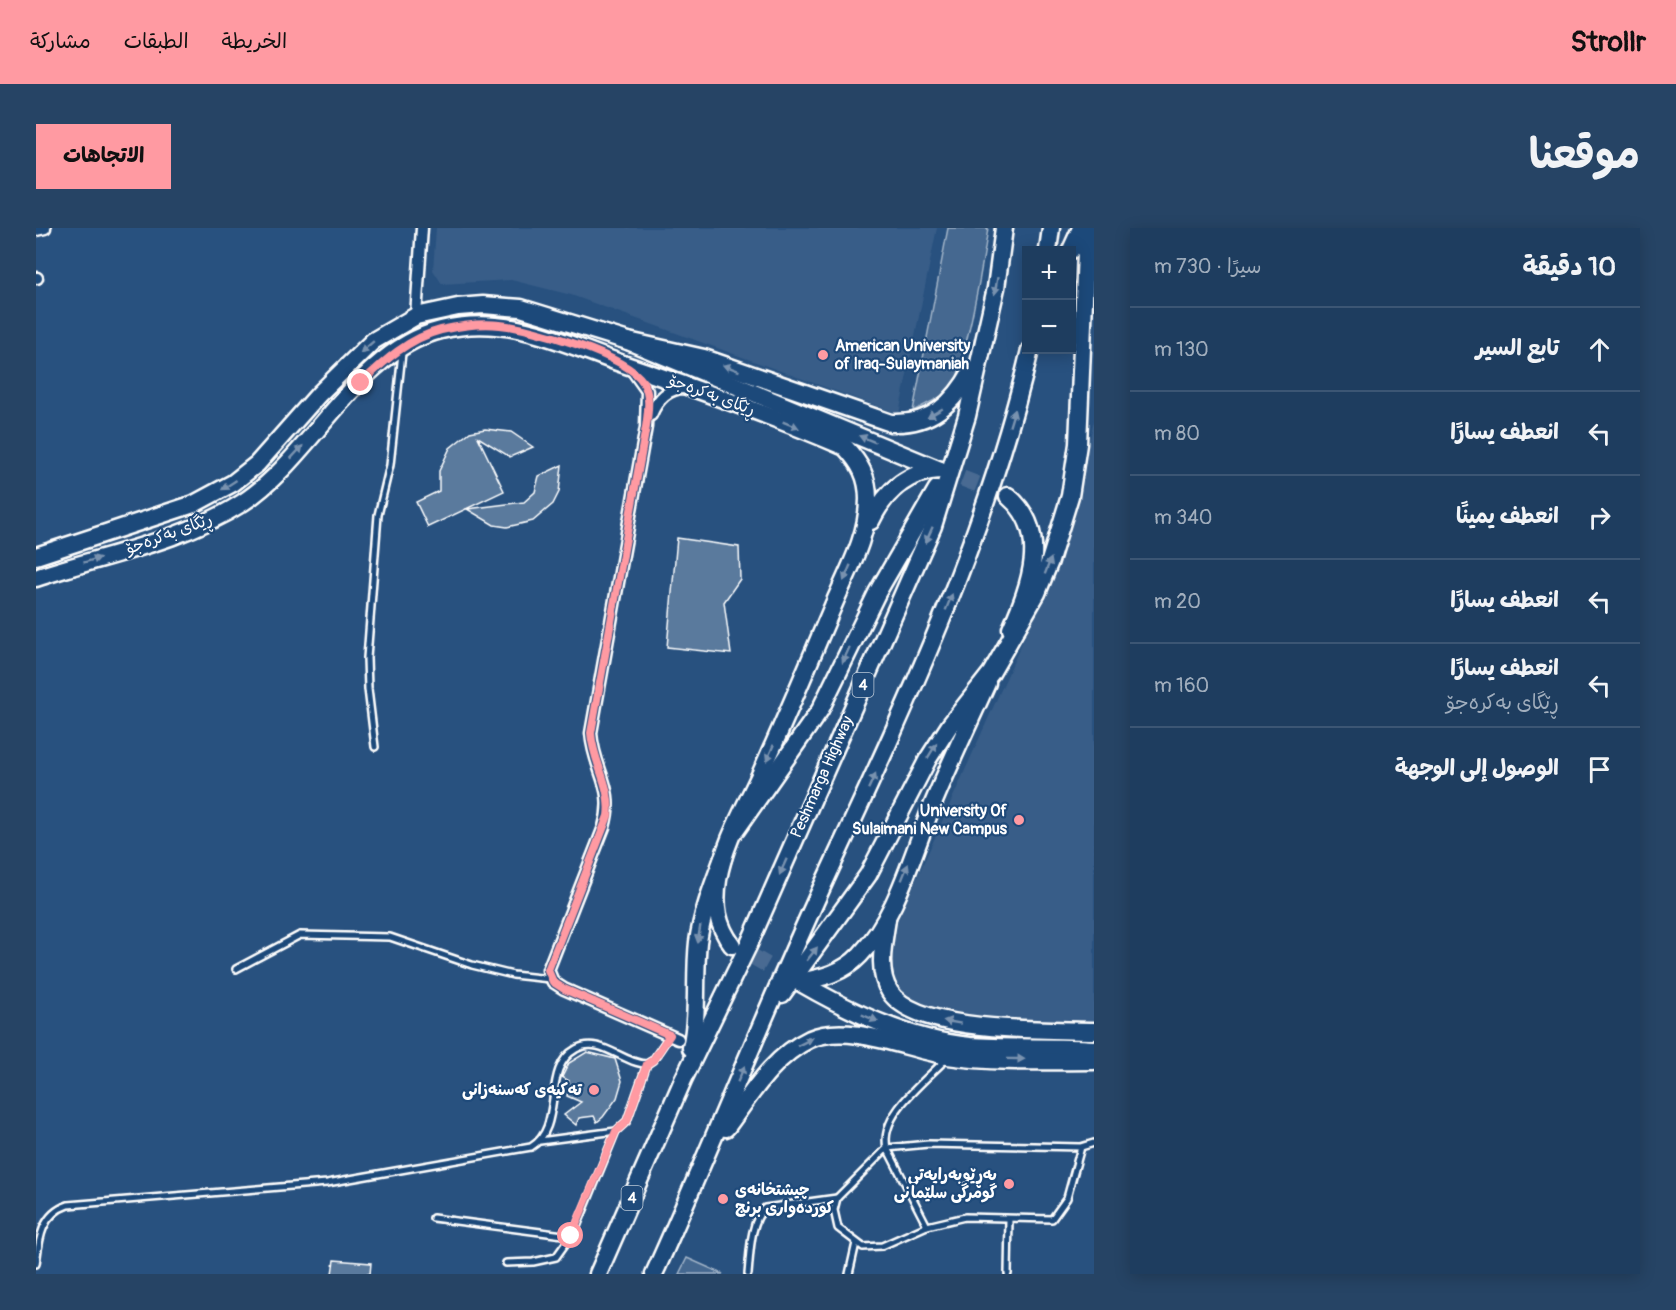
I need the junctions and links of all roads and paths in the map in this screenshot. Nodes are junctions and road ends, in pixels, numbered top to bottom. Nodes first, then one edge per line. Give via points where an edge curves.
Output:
1 (45, 228) edge
2 (422, 228) edge
3 (1004, 228) edge
4 (1051, 228) edge
5 (1081, 228) edge
6 (1087, 228) edge
7 (36, 230) edge
8 (1049, 246) edge
9 (1073, 246) edge
10 (416, 316) junction
11 (628, 341) junction
12 (409, 344) junction
13 (982, 351) junction
14 (1029, 354) edge
15 (624, 364) junction
16 (697, 388) junction
17 (967, 416) junction
18 (646, 427) junction
19 (1008, 496) tunnel mouth
20 (863, 537) junction
21 (36, 556) edge
22 (36, 578) edge
23 (992, 673) junction
24 (375, 747) dead end
25 (736, 830) junction
26 (723, 858) junction
27 (889, 910) junction
28 (732, 945) tunnel mouth
29 (236, 969) dead end
30 (550, 979) junction
31 (765, 1018) junction
32 (1094, 1031) edge
33 (674, 1037) joint
34 (1094, 1049) edge
35 (949, 1056) junction
36 (1094, 1061) edge
37 (647, 1064) junction
38 (683, 1080) junction
39 (616, 1131) junction
40 (539, 1141) junction
41 (1094, 1143) edge
42 (1081, 1147) junction
43 (711, 1148) junction
44 (887, 1148) junction
45 (837, 1198) junction
46 (433, 1218) dead end
47 (1009, 1219) junction
48 (927, 1226) junction
49 (571, 1236) junction
50 (856, 1243) junction
51 (506, 1263) dead end
52 (36, 1264) edge
53 (598, 1274) edge
54 (654, 1274) edge
55 (748, 1274) edge
56 (849, 1274) edge
57 (1008, 1274) edge

1 - 7 street
2 - 10 street
3 -> 13 main road, Peshmarga Highway / 4
4 - 8 main road
5 - 9 main road
23 -> 6 main road via 1036,594 1059,534 1071,488 1080,414
10 - 11 main road, ڕێگای بەکرەجۆ via 458,307 502,306 540,312
10 - 12 main road
10 -> 21 main road, ڕێگای بەکرەجۆ via 390,329 359,354 256,464 233,483 194,504
13 -> 11 main road via 965,383 946,406 928,418 898,424 838,407 704,358
20 -> 11 main road, ڕێگای بەکرەجۆ via 880,501 894,487 920,473 940,470
12 - 15 main road, ڕێگای بەکرەجۆ via 460,327 499,325 556,338
22 -> 12 main road, ڕێگای بەکرەجۆ via 202,524 242,503 275,476 361,383
12 - 24 lane via 378,515 367,658
13 - 17 main road, Peshmarga Highway / 4
31 -> 14 main road via 909,699 959,577 992,483
15 - 16 main road, ڕێگای بەکرەجۆ
15 - 18 street via 640,378 647,392
16 - 18 street via 668,391 655,405
16 -> 20 main road, ڕێگای بەکرەجۆ via 845,447 857,460 867,484
17 -> 25 main road via 940,484 877,593 820,710
17 -> 38 main road, Peshmarga Highway / 4 via 933,526 749,944
18 - 30 street via 591,733 596,762 609,793 608,816 549,963
19 - 23 main road via 1027,519 1035,548 1022,600
20 -> 25 main road, ڕێگای بەکرەجۆ
27 -> 23 main road
31 -> 23 main road via 868,875 933,750
25 - 26 main road, ڕێگای بەکرەجۆ
26 - 28 main road via 717,912
26 -> 38 main road via 701,925 696,964 696,1024
32 -> 27 main road via 952,1022 905,1005 890,992 884,973 882,952
27 -> 34 main road via 868,945 848,965 833,974 799,982 868,1018 935,1040 971,1046
29 - 30 lane via 300,935 390,937 472,965
30 - 33 street via 564,989
43 -> 31 main road
33 - 37 lane
35 -> 36 main road
43 -> 35 main road via 772,1067 812,1038 862,1036
35 - 44 lane via 891,1117 884,1137
37 - 39 lane via 627,1121
37 - 40 lane via 596,1046 574,1050 560,1065
38 - 53 main road, Peshmarga Highway / 4
39 - 40 lane
39 - 49 lane
40 - 52 lane via 525,1149 327,1183 68,1205 44,1225
41 - 42 lane
42 - 44 lane via 928,1144
42 - 47 lane via 1067,1198 1057,1215 1046,1220
43 - 54 main road
44 - 45 lane
44 - 48 lane
45 - 50 lane via 834,1219 838,1228
45 - 55 lane via 759,1212
46 - 49 lane
47 - 48 lane via 964,1217
47 - 57 lane
48 - 50 lane via 882,1246 863,1247
49 - 51 lane via 556,1257
50 - 56 lane

